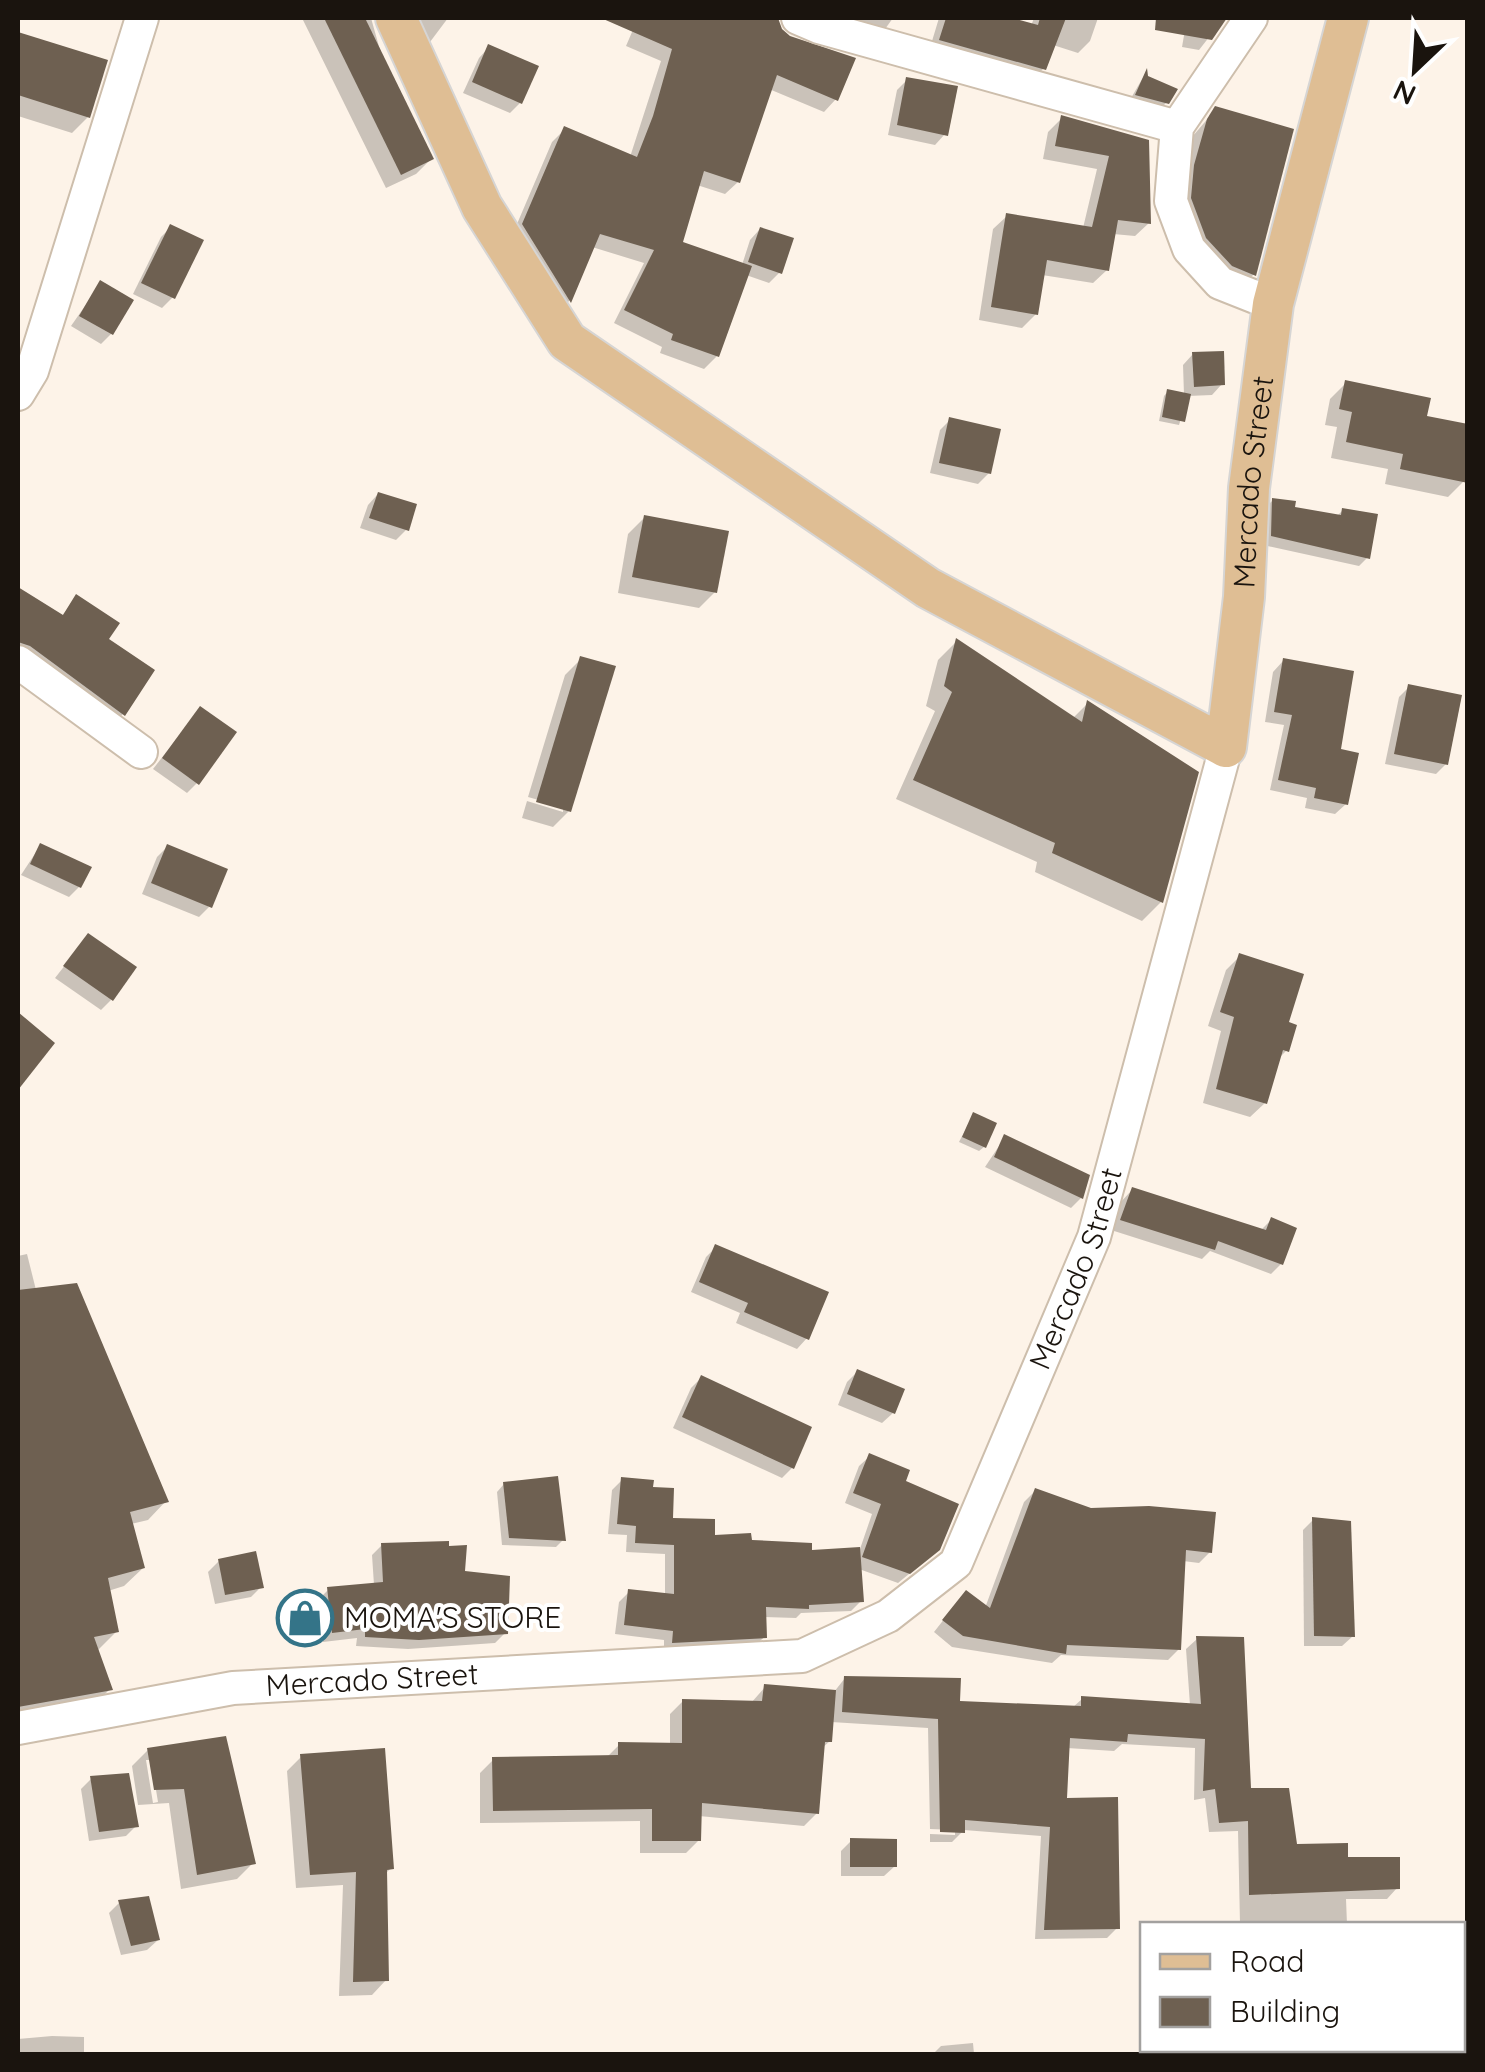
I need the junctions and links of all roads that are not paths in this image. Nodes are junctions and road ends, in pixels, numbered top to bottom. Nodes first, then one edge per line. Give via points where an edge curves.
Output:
1 (142, 18) edge
2 (396, 18) edge
3 (798, 18) edge
4 (1251, 18) edge
5 (1348, 18) edge
6 (1176, 127) junction
7 (1273, 304) junction
8 (18, 394) edge
9 (18, 662) edge
10 (1226, 747) junction
11 (141, 752) dead end
12 (18, 1728) edge

1 - 8 street via 32,371
2 - 10 main road via 482,207 567,341 928,588
3 - 6 street
4 - 6 street
5 - 7 main road, Mercado Street
6 - 7 street via 1171,201 1189,249 1220,283
7 - 10 main road, Mercado Street
9 - 11 street
10 - 12 street, Mercado Street via 1094,1237 956,1563 888,1616 802,1656 233,1688

